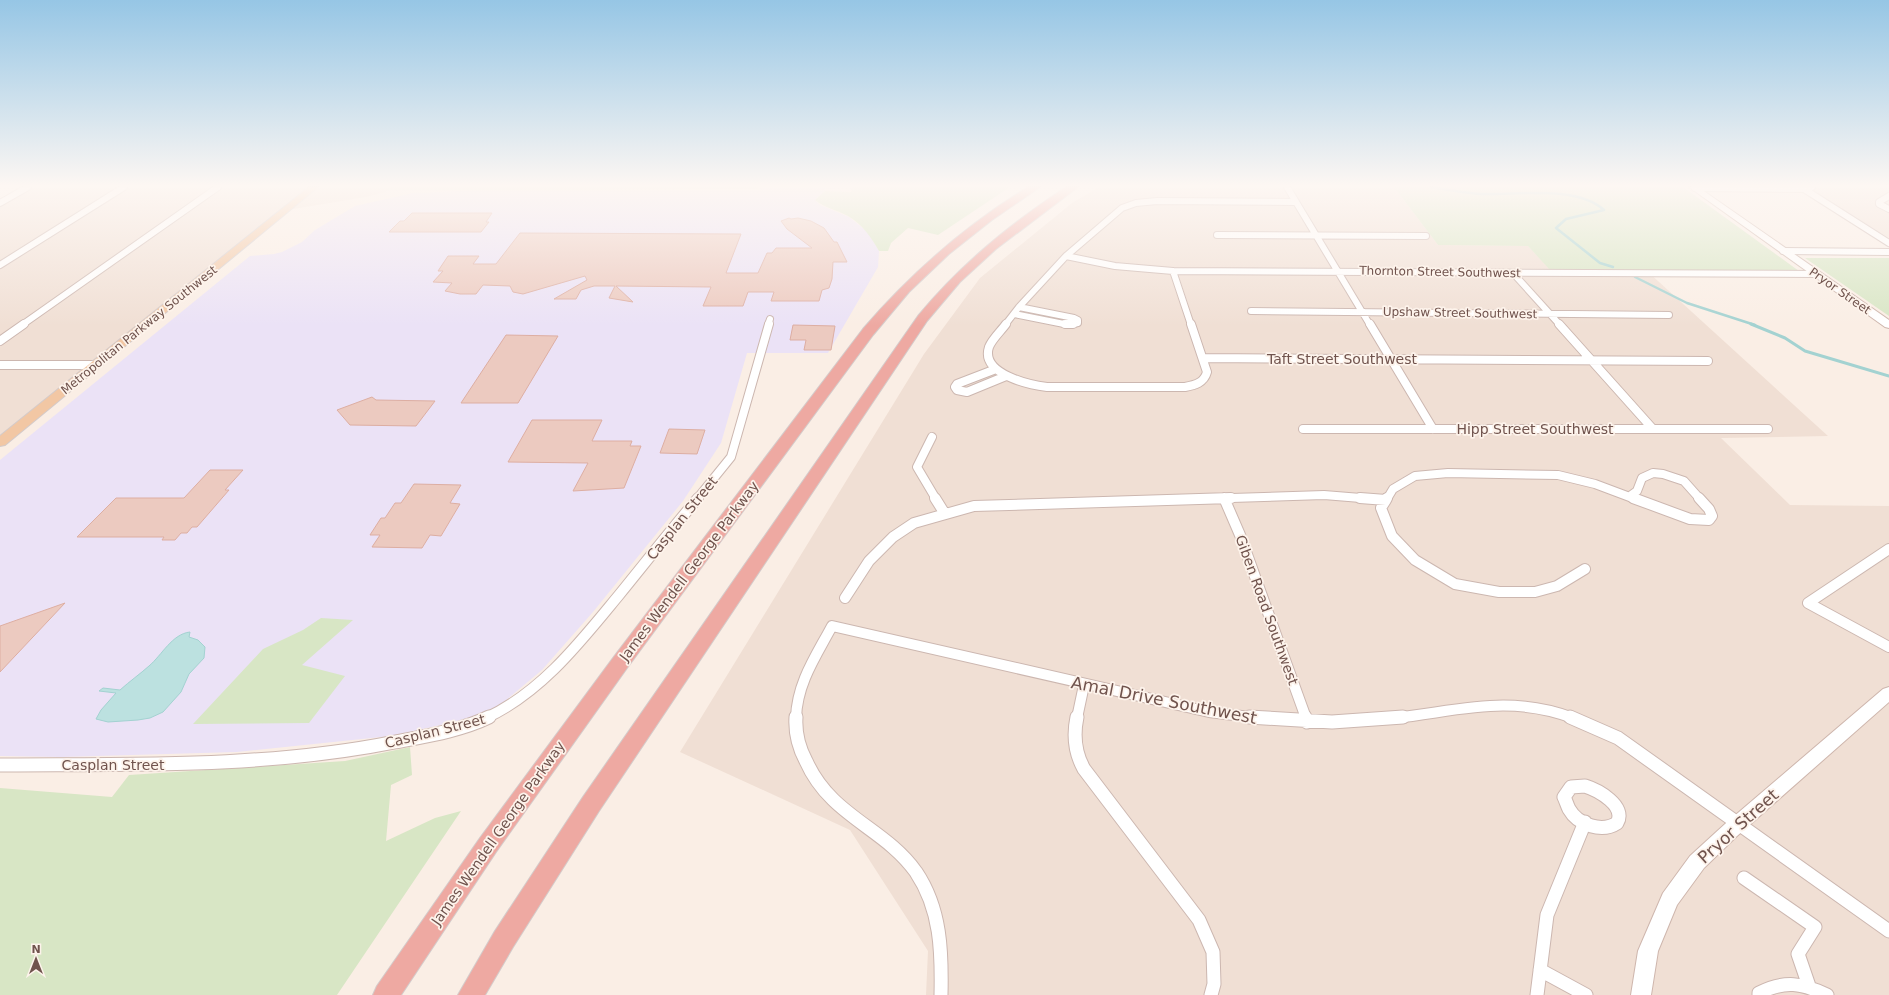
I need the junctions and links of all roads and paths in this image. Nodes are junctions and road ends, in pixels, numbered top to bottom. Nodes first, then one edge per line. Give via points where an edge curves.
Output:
1 (50, 233) edge
2 (152, 233) edge
3 (257, 233) edge
4 (967, 233) edge
5 (1007, 233) edge
6 (1092, 233) edge
7 (1758, 233) edge
8 (1874, 233) edge
9 (1217, 235) dead end
10 (1316, 235) junction
11 (1426, 236) dead end
12 (1889, 243) edge
13 (1783, 251) junction
14 (1889, 252) edge
15 (1066, 256) junction
16 (0, 265) edge
17 (1173, 271) junction
18 (1338, 271) junction
19 (1513, 273) junction
20 (1816, 274) junction
21 (1019, 307) junction
22 (1250, 311) dead end
23 (1363, 312) junction
24 (1014, 314) junction
25 (1549, 314) junction
26 (1669, 315) dead end
27 (770, 319) dead end
28 (1889, 326) edge
29 (0, 341) edge
30 (1203, 358) junction
31 (1391, 359) junction
32 (1591, 361) junction
33 (1708, 361) dead end
34 (0, 365) edge
35 (94, 365) junction
36 (996, 369) junction
37 (1006, 376) junction
38 (1652, 428) junction
39 (1303, 429) dead end
40 (1433, 429) junction
41 (1768, 429) dead end
42 (932, 437) dead end
43 (0, 442) edge
44 (1630, 496) junction
45 (1224, 498) junction
46 (1386, 500) junction
47 (945, 514) junction
48 (1889, 549) edge
49 (1585, 569) dead end
50 (845, 598) dead end
51 (1889, 647) edge
52 (1084, 685) junction
53 (1889, 693) edge
54 (1307, 722) junction
55 (0, 765) edge
56 (1585, 822) dead end
57 (1739, 823) junction
58 (1744, 878) dead end
59 (1889, 931) edge
60 (1540, 970) junction
61 (1809, 986) junction
62 (386, 995) edge
63 (471, 995) edge
64 (941, 995) edge
65 (1211, 995) edge
66 (1537, 995) edge
67 (1586, 995) edge
68 (1641, 995) edge
69 (1759, 995) edge
70 (1827, 995) edge

1 - 16 street
2 - 29 street
3 - 35 main road, Metropolitan Parkway Southwest
4 - 62 highway, James Wendell George Parkway via 905,288 868,332 574,726 488,845
5 - 63 highway via 976,258 941,294 922,319 590,804
6 - 15 street
7 - 13 main road, Pryor Street
8 - 12 street
9 - 10 street
10 - 11 street
10 - 18 street
13 - 14 street
13 - 20 main road, Pryor Street
15 - 17 street, Thornton Street Southwest via 1115,266
15 - 21 street
17 - 18 street, Thornton Street Southwest
17 - 30 street
18 - 19 street, Thornton Street Southwest
18 - 23 street
19 - 20 street, Thornton Street Southwest
19 - 25 street
20 - 28 main road, Pryor Street
21 - 24 street
21 - 24 street via 1074,318 1078,323 1069,325
22 - 23 street, Upshaw Street Southwest
23 - 25 street, Upshaw Street Southwest
23 - 31 street
24 - 36 street via 989,347 989,358
25 - 26 street, Upshaw Street Southwest
25 - 32 street
27 - 55 street, Casplan Street via 730,457 588,634 551,673 506,709 481,721 430,735 360,749 312,755 205,764
30 - 31 street, Taft Street Southwest
30 - 37 street via 1206,378 1185,388 1047,387 1026,384
31 - 32 street, Taft Street Southwest
31 - 40 street
32 - 33 street, Taft Street Southwest
32 - 38 street
34 - 35 street
35 - 43 main road, Metropolitan Parkway Southwest
36 - 37 street
36 - 37 street via 955,387 967,392
38 - 40 street, Hipp Street Southwest
38 - 41 street, Hipp Street Southwest
39 - 40 street, Hipp Street Southwest
42 - 47 street via 917,467
44 - 44 street via 1690,520 1709,520 1712,516 1709,509 1684,481 1663,474 1653,473 1642,478 1637,491
44 - 46 street via 1558,475 1448,473 1415,476 1393,489
45 - 46 street via 1324,495
45 - 47 street via 974,506
45 - 54 street, Giben Road Southwest
46 - 49 street via 1381,508 1392,536 1415,560 1455,584 1499,592 1535,592 1557,586
47 - 50 street via 914,523 893,537 869,561
48 - 51 street via 1808,603
52 - 54 street, Amal Drive Southwest via 1209,712
52 - 64 street, Amal Drive Southwest via 832,626 800,688 796,711 797,735 805,764 821,788 842,809 897,849 916,873 929,898 938,925 942,952
52 - 65 street via 1074,730 1079,759 1090,778 1199,920 1212,952 1214,984
53 - 57 main road, Pryor Street
54 - 57 street, Amal Drive Southwest via 1392,720 1491,704 1542,709 1580,720 1618,738
56 - 60 street via 1547,915
57 - 59 street, Amal Drive Southwest
57 - 68 main road, Pryor Street via 1697,862 1670,899 1648,952
58 - 61 street via 1815,927 1798,954
60 - 66 street
60 - 67 street
61 - 69 street via 1789,983 1770,986
61 - 70 street

